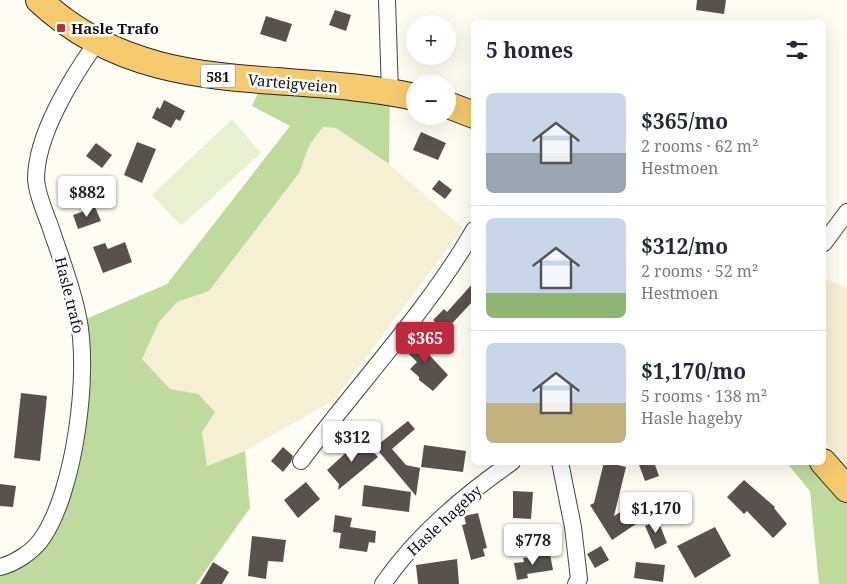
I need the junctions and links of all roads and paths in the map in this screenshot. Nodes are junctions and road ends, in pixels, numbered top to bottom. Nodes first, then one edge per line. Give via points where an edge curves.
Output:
1 (39, 0) edge
2 (386, 0) edge
3 (97, 42) junction
4 (390, 93) junction
5 (406, 96) edge
6 (456, 108) edge
7 (471, 114) edge
8 (847, 212) edge
9 (471, 235) edge
10 (826, 240) edge
11 (301, 461) dead end
12 (508, 465) edge
13 (561, 465) edge
14 (826, 465) edge
15 (847, 489) edge
16 (0, 567) edge
17 (579, 582) edge
18 (383, 584) edge

1 - 3 main road, Varteigveien / 581
2 - 4 street
3 - 4 main road, Varteigveien / 581 via 152,65 195,74
3 - 16 street, Hasle trafo via 57,109 43,141 36,181 78,317 82,368 73,452 53,520 42,539 29,552
4 - 5 main road, Varteigveien / 581
6 - 7 main road
8 - 10 street
9 - 11 street via 429,297
12 - 18 street, Hasle hageby via 431,528
13 - 17 street via 574,528
14 - 15 main road

